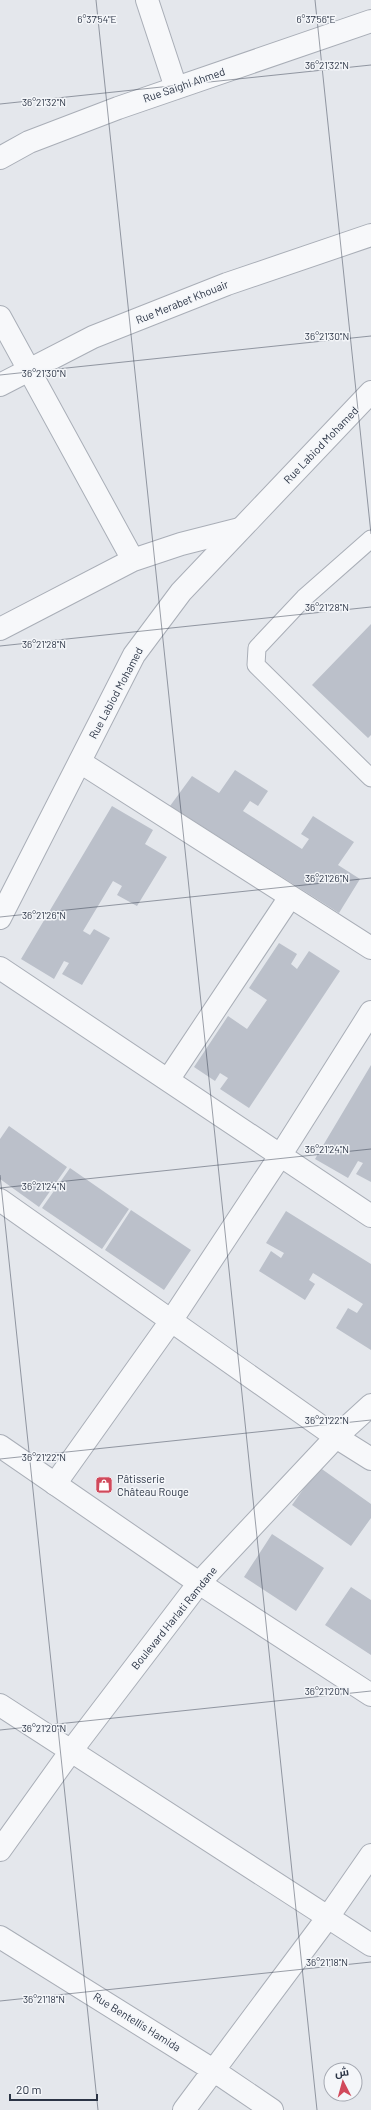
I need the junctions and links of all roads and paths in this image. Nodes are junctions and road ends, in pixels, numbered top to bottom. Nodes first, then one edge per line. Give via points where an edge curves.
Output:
1 (146, 0) edge
2 (371, 21) edge
3 (176, 88) junction
4 (0, 158) edge
5 (371, 235) edge
6 (0, 317) edge
7 (30, 369) junction
8 (0, 385) edge
9 (371, 392) edge
10 (240, 529) junction
11 (371, 539) edge
12 (133, 560) junction
13 (0, 629) edge
14 (80, 762) junction
15 (371, 778) edge
16 (290, 897) junction
17 (0, 918) edge
18 (371, 948) edge
19 (0, 968) edge
20 (371, 1012) edge
21 (168, 1080) junction
22 (280, 1156) junction
23 (0, 1200) edge
24 (371, 1216) edge
25 (171, 1321) junction
26 (371, 1405) edge
27 (336, 1437) junction
28 (0, 1446) edge
29 (371, 1459) edge
30 (55, 1484) junction
31 (199, 1583) junction
32 (371, 1695) edge
33 (0, 1705) edge
34 (71, 1750) junction
35 (0, 1850) edge
36 (371, 1855) edge
37 (328, 1917) junction
38 (0, 1937) edge
39 (371, 1945) edge
40 (213, 2070) junction
41 (184, 2110) edge
42 (272, 2110) edge

1 - 3 street
2 - 3 street, Rue Saighi Ahmed
3 - 4 street, Rue Saighi Ahmed via 29,142
5 - 7 street, Rue Merabet Khouair via 228,284 93,337
6 - 7 street
7 - 8 street, Rue Merabet Khouair
7 - 12 street
9 - 10 street, Rue Labiod Mohamed
10 - 12 street via 181,544
10 - 14 street, Rue Labiod Mohamed via 180,592 134,656
11 - 15 lane via 304,598 257,648 256,665
12 - 13 street
14 - 16 street
14 - 17 street, Rue Labiod Mohamed
16 - 18 street
16 - 21 street
19 - 21 street
20 - 22 street
21 - 22 street
22 - 24 street
22 - 25 street
23 - 25 street
25 - 27 street
25 - 30 street
26 - 27 street, Boulevard Harlati Ramdane
27 - 29 street
27 - 31 street, Boulevard Harlati Ramdane
28 - 30 street
30 - 31 street
31 - 32 street
31 - 34 street, Boulevard Harlati Ramdane
33 - 34 street
34 - 35 street, Boulevard Harlati Ramdane
34 - 37 street
36 - 37 street
37 - 39 street
37 - 40 street
38 - 40 street, Rue Bentellis Hamida
40 - 41 street
40 - 42 street, Rue Bentellis Hamida

